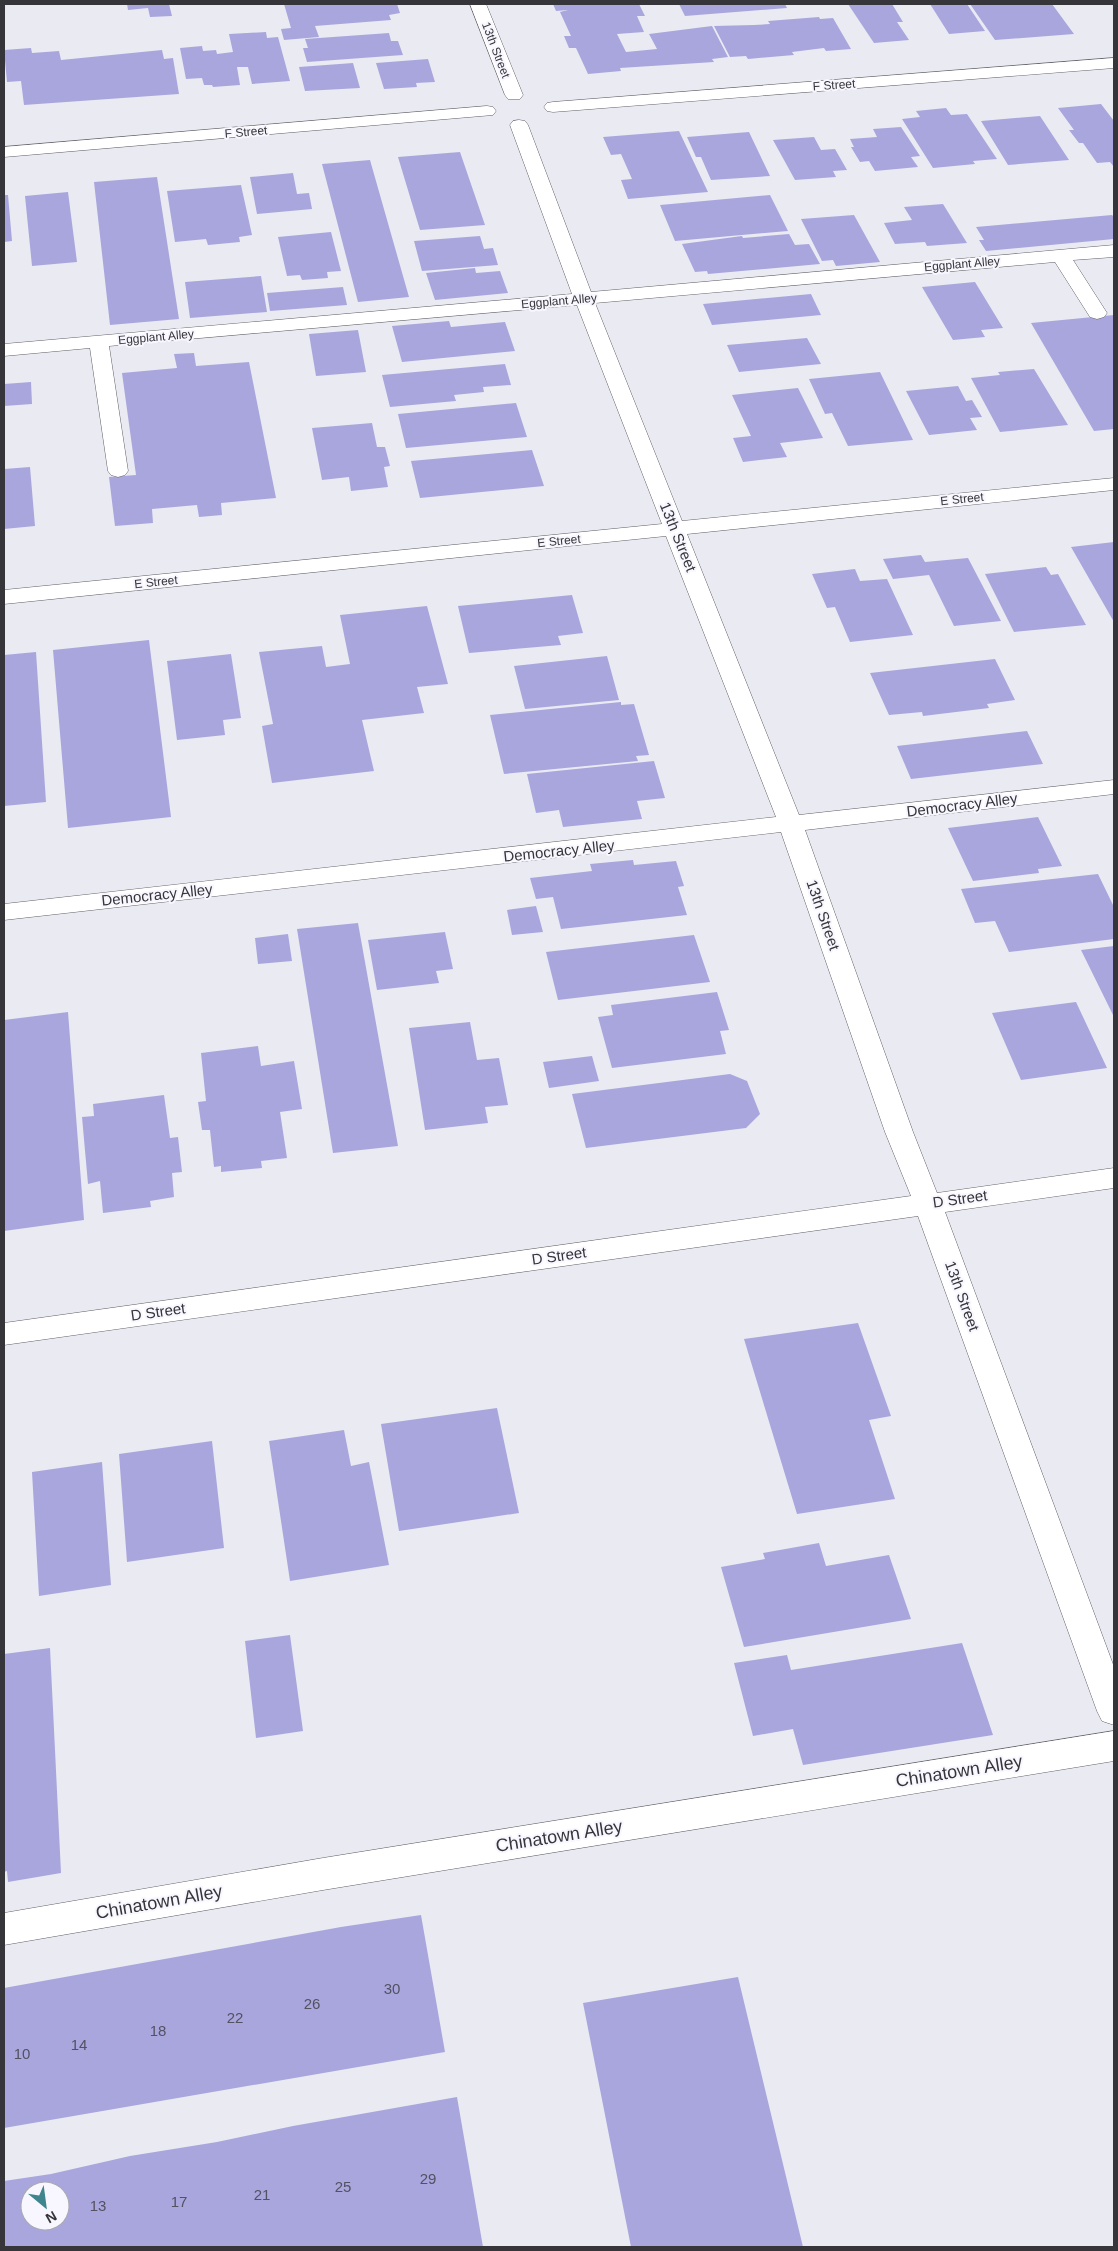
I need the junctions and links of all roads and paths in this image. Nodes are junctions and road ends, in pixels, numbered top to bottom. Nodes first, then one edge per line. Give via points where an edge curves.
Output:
1 (478, 4) edge
2 (1114, 63) edge
3 (523, 112) junction
4 (4, 152) edge
5 (1114, 251) edge
6 (1061, 256) junction
7 (584, 299) junction
8 (1097, 313) dead end
9 (99, 342) junction
10 (4, 350) edge
11 (118, 471) dead end
12 (1114, 484) edge
13 (674, 529) junction
14 (4, 597) edge
15 (1114, 788) edge
16 (791, 825) junction
17 (4, 912) edge
18 (1114, 1178) edge
19 (928, 1204) junction
20 (4, 1334) edge
21 (1114, 1711) edge
22 (1114, 1746) edge
23 (4, 1929) edge

1 - 3 street, 13th Street
2 - 3 street, F Street
3 - 4 street, F Street
3 - 7 street, 13th Street
5 - 6 street, Eggplant Alley
6 - 7 street, Eggplant Alley
6 - 8 street
7 - 9 street, Eggplant Alley
7 - 13 street, 13th Street
9 - 10 street, Eggplant Alley
9 - 11 street
12 - 13 street, E Street
13 - 14 street, E Street
13 - 16 street, 13th Street
15 - 16 street, Democracy Alley
16 - 17 street, Democracy Alley
16 - 19 street, 13th Street via 899,1132
18 - 19 street, D Street
19 - 20 street, D Street
19 - 21 street, 13th Street
22 - 23 street, Chinatown Alley

